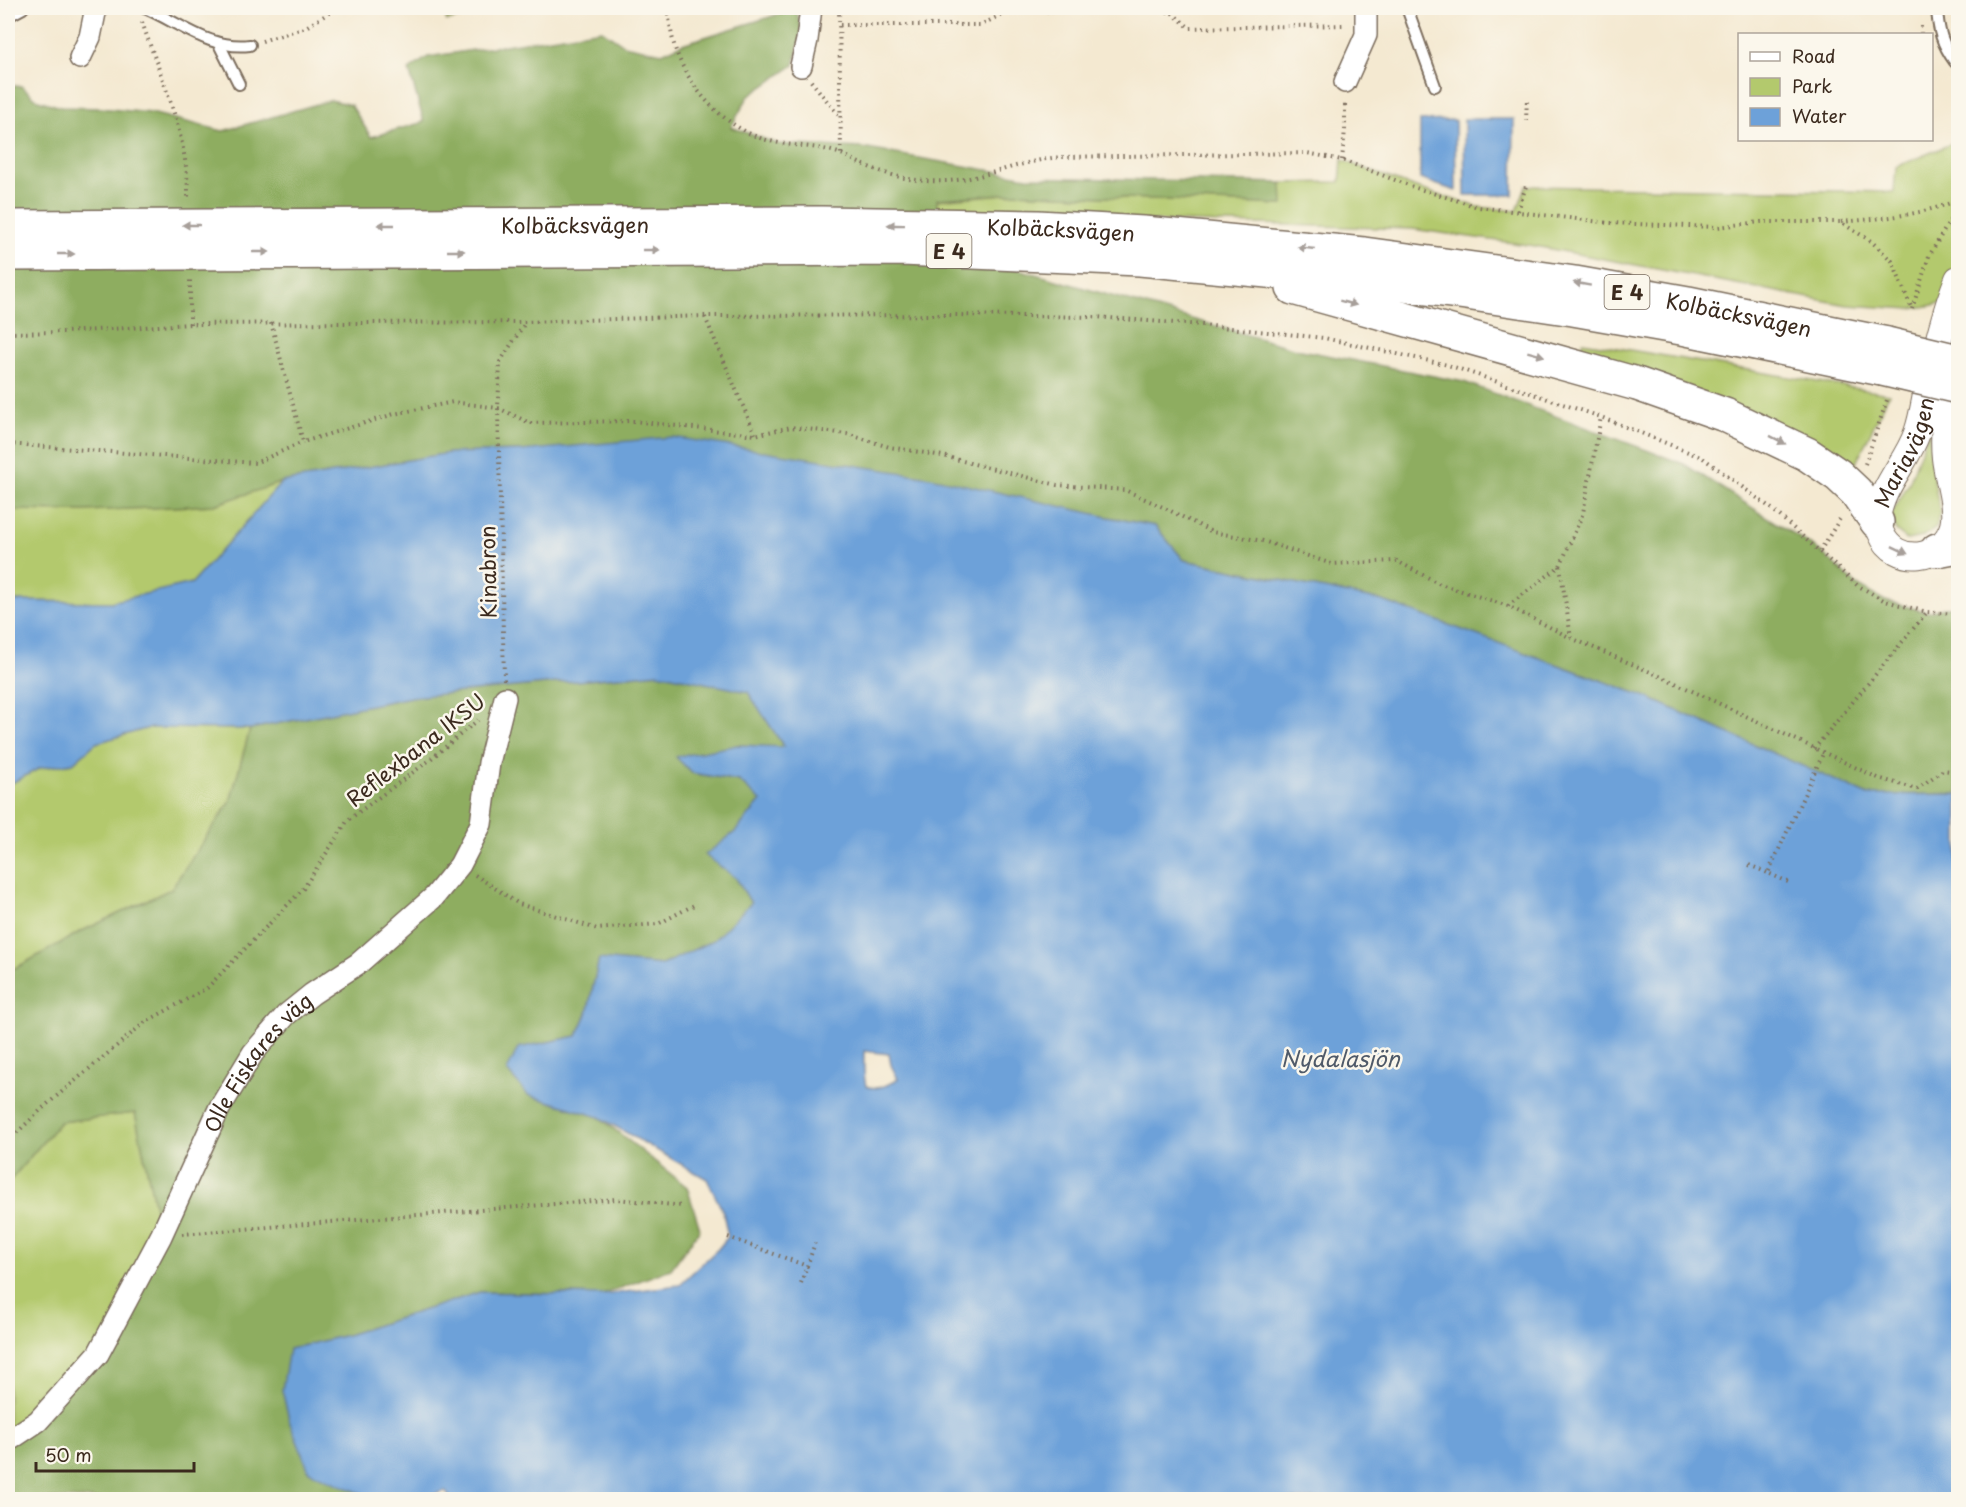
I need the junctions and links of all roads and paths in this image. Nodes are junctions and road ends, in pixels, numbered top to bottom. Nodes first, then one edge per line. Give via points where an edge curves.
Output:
1 (23, 8) edge
2 (96, 8) edge
3 (337, 8) edge
4 (667, 8) edge
5 (811, 8) edge
6 (839, 8) edge
7 (1366, 8) edge
8 (1407, 8) edge
9 (1937, 8) edge
10 (142, 10) edge
11 (8, 16) edge
12 (840, 25) junction
13 (1344, 25) dead end
14 (219, 44) junction
15 (250, 45) joint
16 (80, 58) dead end
17 (1959, 63) edge
18 (801, 66) joint
19 (1345, 82) dead end
20 (239, 84) dead end
21 (1435, 86) dead end
22 (1527, 98) dead end
23 (841, 118) junction
24 (1526, 121) dead end
25 (841, 154) junction
26 (1526, 186) dead end
27 (1959, 200) edge
28 (1959, 207) edge
29 (188, 209) dead end
30 (1518, 211) junction
31 (1840, 222) junction
32 (8, 227) edge
33 (8, 254) edge
34 (1232, 267) junction
35 (190, 278) dead end
36 (1959, 279) edge
37 (705, 316) junction
38 (525, 322) junction
39 (271, 323) junction
40 (189, 324) junction
41 (8, 333) edge
42 (1959, 349) edge
43 (1884, 357) junction
44 (1959, 361) edge
45 (1959, 387) edge
46 (498, 408) junction
47 (1601, 417) junction
48 (755, 435) junction
49 (303, 442) junction
50 (8, 444) edge
51 (1877, 522) junction
52 (1948, 548) edge
53 (1560, 566) junction
54 (1508, 606) junction
55 (1927, 612) junction
56 (1959, 614) edge
57 (1571, 638) junction
58 (505, 698) junction
59 (1814, 749) junction
60 (1823, 753) junction
61 (1959, 772) edge
62 (460, 865) junction
63 (1749, 865) dead end
64 (1768, 873) junction
65 (1788, 882) dead end
66 (694, 905) dead end
67 (8, 1141) edge
68 (683, 1206) dead end
69 (160, 1236) junction
70 (728, 1237) dead end
71 (815, 1244) dead end
72 (807, 1266) junction
73 (801, 1283) dead end
74 (8, 1441) edge

1 - 11 lane
2 - 16 street via 90,37
3 - 15 path via 306,27
4 - 25 path via 683,67 717,111 758,137
5 - 18 street
6 - 12 path
7 - 19 street via 1366,35
8 - 21 lane
9 - 17 lane via 1943,46
10 - 14 lane
10 - 29 path via 183,141 189,178
12 - 13 path via 981,25 1009,11 1171,12 1190,28
12 - 23 path
14 - 15 lane
14 - 20 lane
18 - 23 path
22 - 24 path
23 - 25 path
25 - 30 path via 899,177 947,182 1047,158 1306,153 1342,160 1478,207
26 - 30 path
27 - 31 path via 1906,216
28 - 31 path via 1929,256 1912,309 1892,261 1871,241
30 - 31 path via 1621,224 1717,227 1761,222
43 -> 32 highway, Kolbäcksvägen / E 4 via 1688,303 1575,283 1364,254 1143,233 822,223
33 -> 34 highway, Kolbäcksvägen / E 4 via 902,249 1107,257
34 - 43 highway, Kolbäcksvägen / E 4 via 1573,309
34 -> 51 highway via 1302,291 1637,384 1725,415 1807,454 1838,475
35 - 40 path
36 - 51 street, Mariavägen via 1949,302 1916,434 1886,492
37 - 38 path
37 - 47 path via 1096,317 1324,338 1448,365
37 - 48 path
38 - 39 path
38 - 46 path, Kinabron via 500,362
39 - 40 path
39 - 49 path
40 - 41 path
42 - 52 street, Mariavägen via 1943,434 1954,512 1954,523 1944,543
43 - 44 highway, Kolbäcksvägen / E 4, bridge
43 - 45 highway, Kolbäcksvägen / E 4, bridge
46 - 48 path via 530,423 634,421
46 - 49 path via 453,402 394,414
46 - 58 path, Kinabron
47 - 53 path via 1583,513
47 - 55 path via 1703,458 1772,509 1857,585 1885,601
48 - 54 path via 791,427 847,434 1056,485 1125,490 1212,532 1263,541 1332,564 1396,561 1440,584
49 - 50 path via 255,463
51 -> 52 street, Mariavägen via 1884,539 1897,551 1922,555
53 - 54 path
53 - 57 path
54 - 57 path
55 - 56 path
55 - 59 path
57 - 59 path
58 - 62 street, Olle Fiskares väg via 489,763 481,824
58 - 67 path, Reflexbana IKSU via 428,762 348,820 303,889 207,988 144,1023
59 - 60 path
60 - 61 path via 1878,778 1917,789 1943,770
60 - 64 path
62 - 66 path via 519,904 597,929 658,924
62 - 69 street, Olle Fiskares väg via 434,897 360,963 286,1015 253,1053 219,1109
63 - 64 path
64 - 65 path
68 - 69 path via 617,1199
69 - 74 street, Olle Fiskares väg via 98,1354 38,1421
70 - 72 path
71 - 72 path
72 - 73 path

